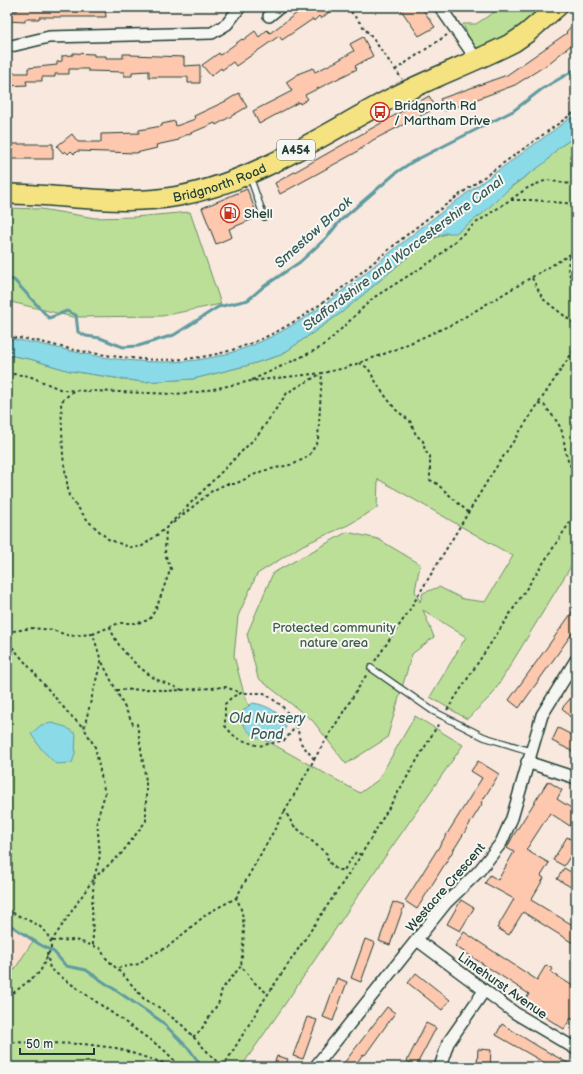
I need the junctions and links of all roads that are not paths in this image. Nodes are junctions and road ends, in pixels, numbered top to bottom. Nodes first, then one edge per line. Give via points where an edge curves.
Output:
1 (240, 7) edge
2 (280, 7) edge
3 (440, 7) edge
4 (557, 7) edge
5 (269, 16) dead end
6 (7, 47) edge
7 (477, 60) junction
8 (249, 174) junction
9 (7, 194) edge
10 (264, 217) dead end
11 (576, 660) edge
12 (371, 668) road end
13 (529, 756) junction
14 (576, 778) edge
15 (417, 940) junction
16 (484, 991) junction
17 (576, 1049) edge
18 (315, 1067) edge
19 (440, 1067) edge

1 - 6 street via 227,24 212,33 49,37
2 - 5 street
3 - 7 street
4 - 7 highway, Bridgnorth Road / A454 via 527,33
7 - 8 highway, Bridgnorth Road / A454 via 411,89
8 - 9 highway, Bridgnorth Road / A454 via 205,190 156,199 116,201
8 - 10 lane
11 - 13 street, Westacre Crescent via 542,715
12 - 13 lane via 432,711
13 - 14 street
13 - 15 street, Westacre Crescent via 512,818 501,843 491,858 446,903
15 - 16 street, Limehurst Avenue
15 - 18 street, Westacre Crescent
16 - 17 street, Limehurst Avenue via 525,1020
16 - 19 street via 448,1043

